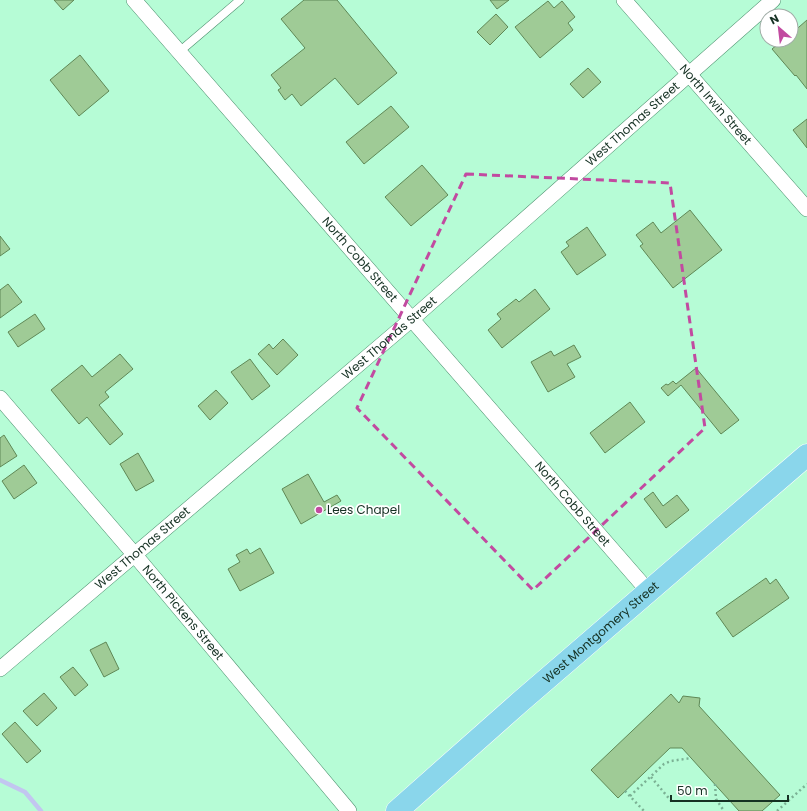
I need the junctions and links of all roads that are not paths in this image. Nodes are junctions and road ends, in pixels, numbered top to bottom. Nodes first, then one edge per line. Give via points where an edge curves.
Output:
1 (134, 0) edge
2 (240, 0) edge
3 (624, 0) edge
4 (773, 0) edge
5 (179, 52) junction
6 (688, 74) junction
7 (807, 209) edge
8 (412, 319) junction
9 (0, 398) edge
10 (807, 455) edge
11 (134, 554) junction
12 (649, 592) junction
13 (0, 669) edge
14 (349, 811) edge
15 (397, 811) edge

1 - 5 street, North Cobb Street
2 - 5 lane
3 - 6 street, North Irwin Street
4 - 6 street, West Thomas Street
5 - 8 street, North Cobb Street
6 - 7 street, North Irwin Street
6 - 8 street, West Thomas Street
8 - 11 street, West Thomas Street
8 - 12 street, North Cobb Street
9 - 11 street, North Pickens Street
10 - 12 main road, West Montgomery Street
11 - 13 street, West Thomas Street
11 - 14 street, North Pickens Street
12 - 15 main road, West Montgomery Street

